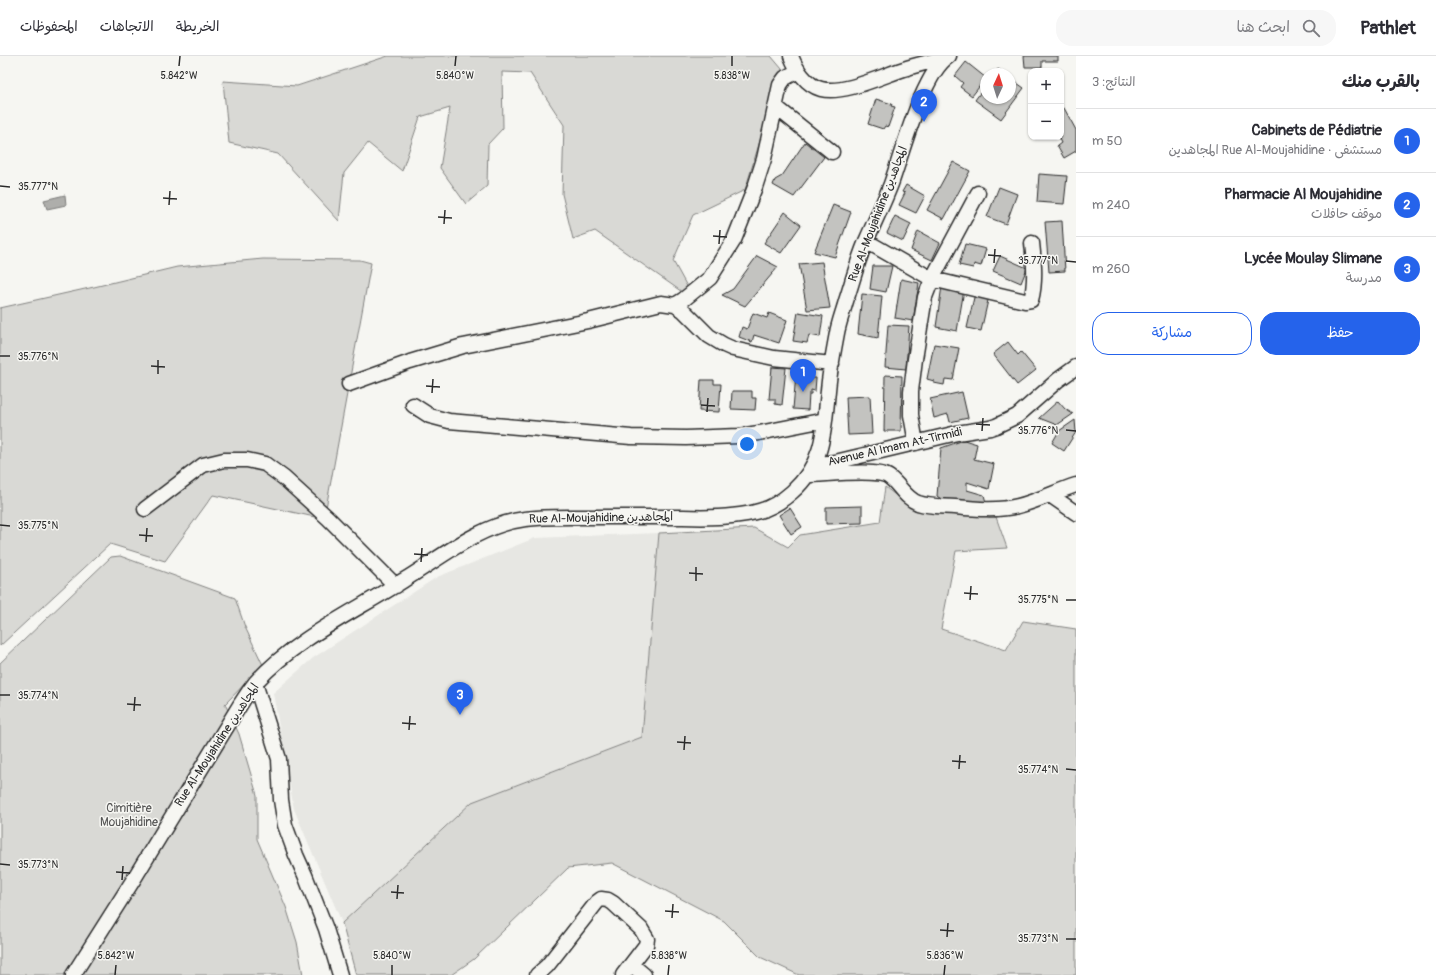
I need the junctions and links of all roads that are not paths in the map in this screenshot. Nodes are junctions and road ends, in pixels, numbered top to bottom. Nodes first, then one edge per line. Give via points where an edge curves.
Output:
1 (791, 56) edge
2 (947, 57) edge
3 (798, 71) junction
4 (776, 107) junction
5 (832, 152) dead end
6 (978, 193) dead end
7 (866, 241) junction
8 (1032, 242) dead end
9 (932, 278) junction
10 (675, 305) junction
11 (832, 364) junction
12 (1076, 367) edge
13 (349, 384) dead end
14 (414, 405) dead end
15 (825, 420) junction
16 (916, 443) junction
17 (811, 470) junction
18 (1076, 485) edge
19 (1050, 495) junction
20 (145, 509) dead end
21 (1076, 513) edge
22 (396, 586) junction
23 (255, 683) junction
24 (628, 970) edge
25 (73, 975) edge
26 (340, 975) edge
27 (537, 975) edge
28 (644, 975) edge

1 - 3 street
2 - 3 street via 848,88 834,90 815,87
2 - 7 street, Rue Al-Moujahidine المجاهدين via 925,88 890,187
3 - 4 street via 785,78 780,85
4 - 5 street
4 - 10 street via 764,159 734,240 710,278
6 - 9 street
7 - 9 street
7 - 11 street, Rue Al-Moujahidine المجاهدين via 838,332
8 - 9 street via 1034,280 1029,301 1016,300
9 - 16 street via 926,297 912,380 911,406
10 - 11 street via 709,336 724,345 774,358
10 - 13 street via 653,304 588,321 475,343 417,359
11 - 15 street, Rue Al-Moujahidine المجاهدين
12 - 16 street, Avenue Al Imam At-Tirmidi via 1017,416 1002,424
14 - 15 street via 430,416 455,422 650,438 739,436
15 - 17 street, Rue Al-Moujahidine المجاهدين via 819,455
16 - 17 street, Avenue Al Imam At-Tirmidi
17 - 19 street via 881,473 890,478 914,501 935,506 1000,508
17 - 22 street, Rue Al-Moujahidine المجاهدين via 791,493 775,504 748,514 702,517 541,517 511,521 464,542
18 - 19 street
19 - 21 street
20 - 22 street via 203,464 224,460 247,460 265,464 328,518
22 - 23 street, Rue Al-Moujahidine المجاهدين via 337,619 277,662
23 - 25 street, Rue Al-Moujahidine المجاهدين
23 - 26 street via 279,759 285,825 326,929
24 - 27 street via 646,945 646,936 612,903 601,899
24 - 28 street

